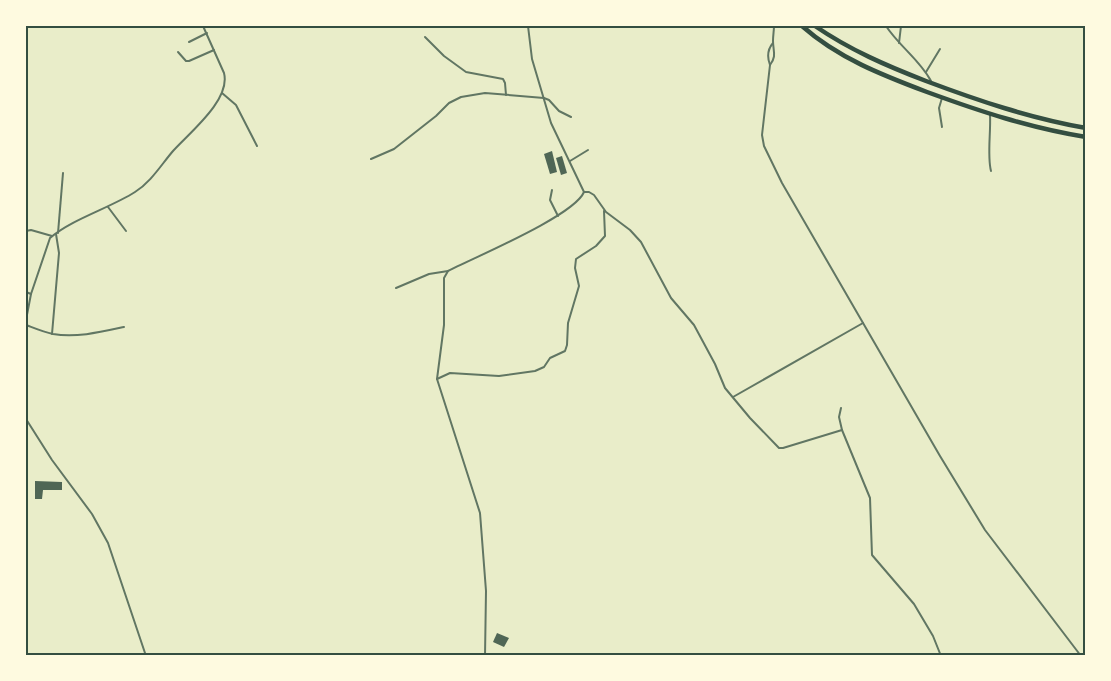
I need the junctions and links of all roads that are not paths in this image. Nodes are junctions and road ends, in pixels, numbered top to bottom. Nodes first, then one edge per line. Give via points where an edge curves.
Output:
1 (203, 26) edge
2 (528, 26) edge
3 (774, 26) edge
4 (815, 26) edge
5 (886, 26) edge
6 (901, 26) edge
7 (805, 27) edge
8 (207, 33) junction
9 (425, 37) dead end
10 (189, 42) dead end
11 (773, 43) junction
12 (899, 43) junction
13 (940, 49) dead end
14 (214, 50) junction
15 (178, 52) dead end
16 (770, 65) junction
17 (926, 72) junction
18 (933, 84) junction
19 (222, 93) junction
20 (506, 95) junction
21 (544, 98) junction
22 (942, 98) junction
23 (990, 115) junction
24 (571, 117) dead end
25 (942, 127) dead end
26 (1086, 128) edge
27 (1086, 136) edge
28 (257, 146) dead end
29 (588, 150) dead end
30 (371, 159) dead end
31 (570, 162) junction
32 (991, 171) dead end
33 (63, 173) dead end
34 (552, 190) dead end
35 (584, 192) junction
36 (108, 207) junction
37 (603, 209) junction
38 (558, 216) junction
39 (26, 231) edge
40 (126, 231) dead end
41 (55, 234) junction
42 (448, 271) junction
43 (396, 288) dead end
44 (26, 292) edge
45 (32, 294) junction
46 (26, 320) edge
47 (863, 323) junction
48 (26, 325) edge
49 (124, 327) dead end
50 (52, 334) junction
51 (437, 379) junction
52 (732, 398) junction
53 (841, 408) dead end
54 (26, 419) edge
55 (842, 430) junction
56 (146, 656) edge
57 (485, 656) edge
58 (941, 656) edge
59 (1081, 656) edge

1 - 8 street
2 - 21 street via 532,59
3 - 11 street
4 - 18 highway via 878,62
5 - 12 street
6 - 12 street
7 - 22 highway via 856,63
8 - 10 street
8 - 14 street
9 - 20 street via 465,72 502,79
11 - 16 street via 775,54
11 - 16 street via 768,49
12 - 17 street
13 - 17 street
14 - 15 street via 189,61
14 - 19 street via 226,77
16 - 47 street via 764,147
17 - 18 street
18 - 26 highway via 1001,108
19 - 28 street via 236,105
19 - 36 street via 202,123 149,181
20 - 21 street
20 - 30 street via 479,93 456,100 394,149
21 - 24 street
21 - 31 street
22 - 23 highway
22 - 25 street
23 - 27 highway
23 - 32 street
29 - 31 street
31 - 35 street
33 - 41 street
34 - 38 street via 550,200
35 - 37 street via 594,195
35 - 38 street
36 - 40 street
36 - 41 street
37 - 51 street via 605,236 576,259 579,286 567,323 565,351 535,371 499,376 450,373
37 - 52 street via 641,242 671,298 694,325
38 - 42 street
39 - 41 street
41 - 45 street via 49,241
41 - 50 street via 59,253
42 - 43 street via 429,274
42 - 51 street via 444,278 444,325
44 - 45 street
45 - 46 street
47 - 52 street
47 - 59 street via 985,530
48 - 50 street
49 - 50 street via 85,334
51 - 57 street via 480,513 486,591
52 - 55 street via 781,449
53 - 55 street
54 - 56 street via 108,543
55 - 58 street via 870,498 872,555 914,604

